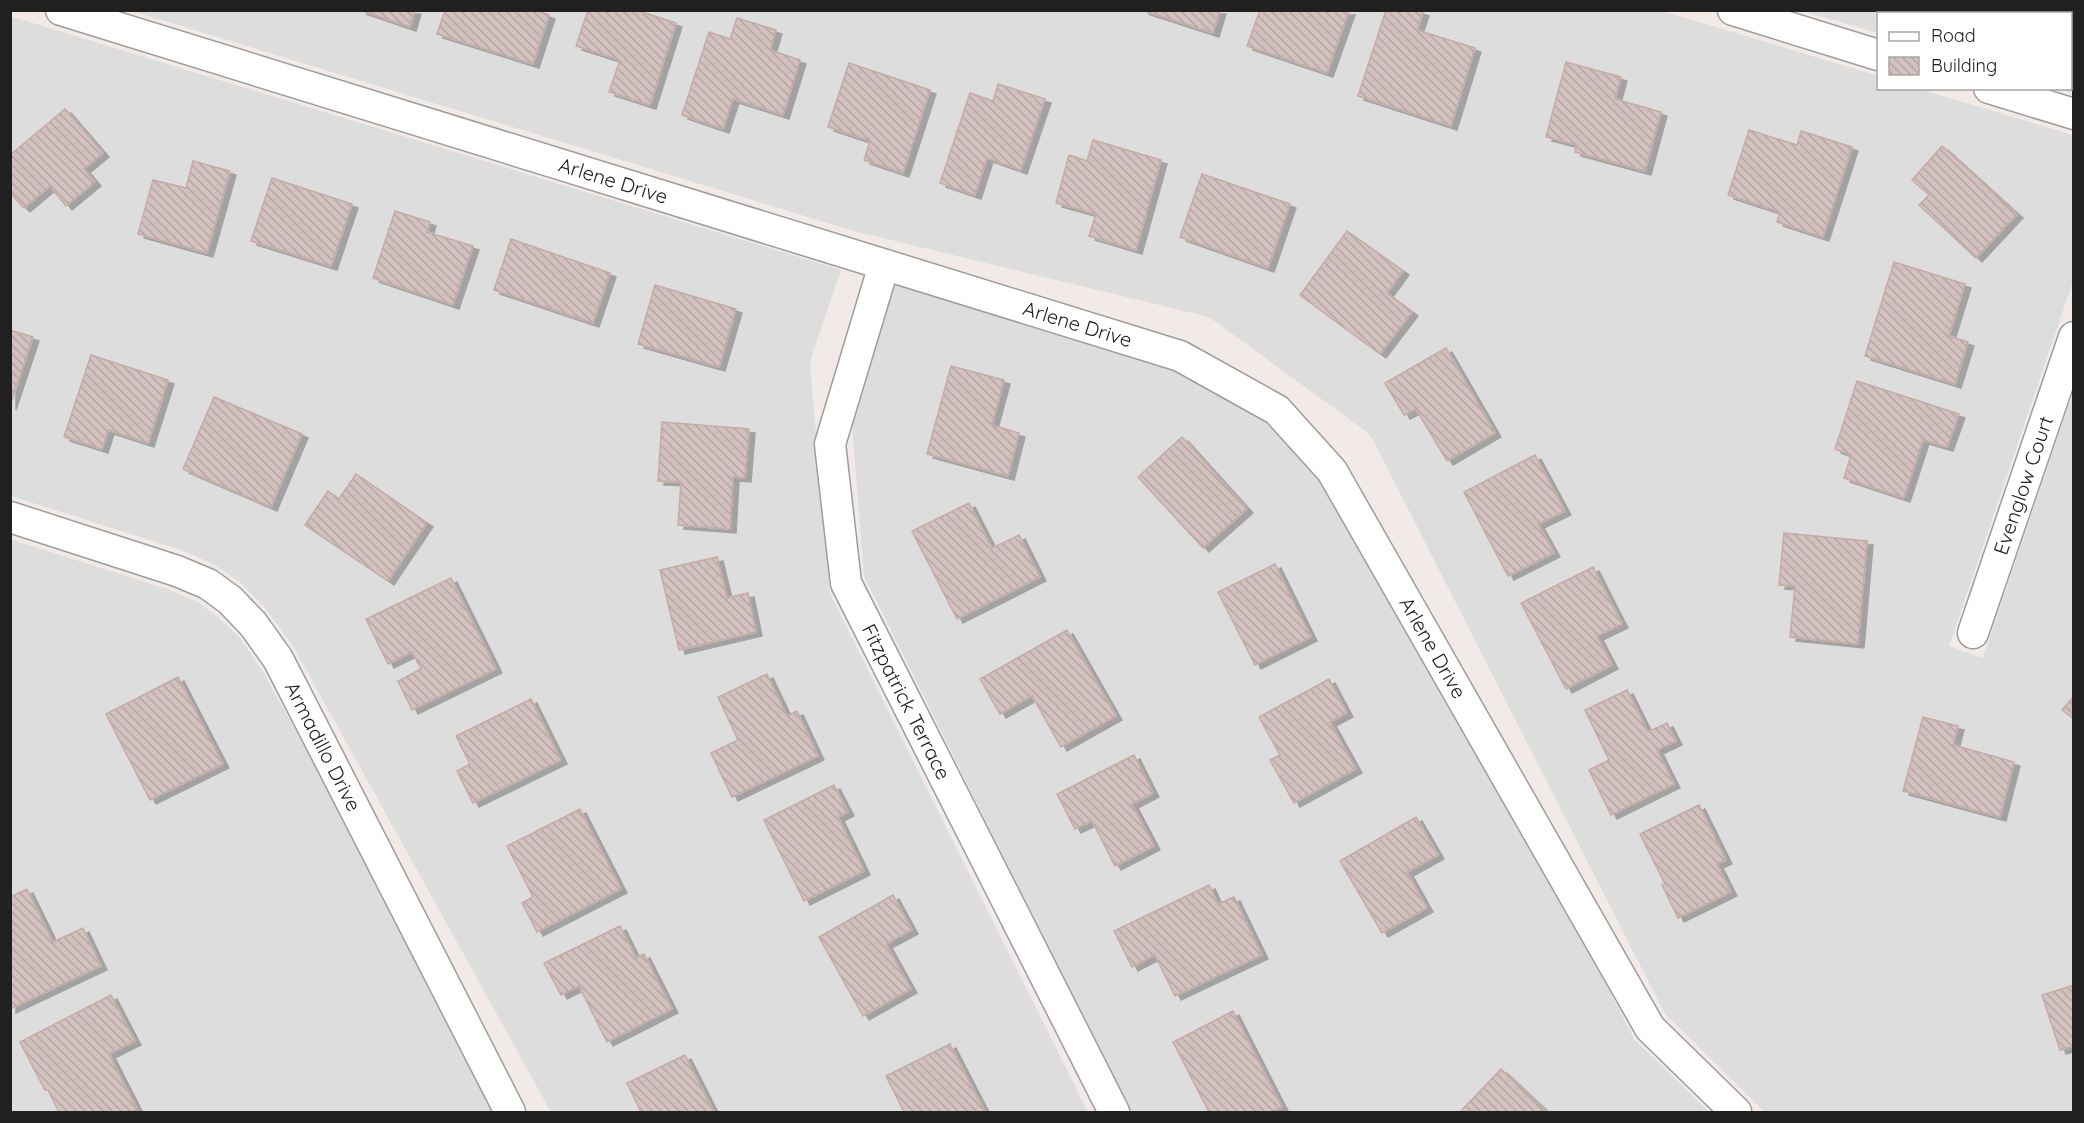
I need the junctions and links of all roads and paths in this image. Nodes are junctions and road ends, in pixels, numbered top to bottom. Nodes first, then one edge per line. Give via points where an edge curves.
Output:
1 (61, 10) edge
2 (1733, 10) edge
3 (1877, 55) edge
4 (1995, 90) edge
5 (2073, 114) edge
6 (884, 265) junction
7 (2073, 337) edge
8 (10, 517) edge
9 (1973, 633) dead end
10 (510, 1113) edge
11 (1114, 1113) edge
12 (1736, 1113) edge

1 - 6 street, Arlene Drive
2 - 3 street
4 - 5 street
6 - 11 street, Fitzpatrick Terrace via 830,444 846,583
6 - 12 street, Arlene Drive via 1180,356 1277,410 1332,471 1650,1028
7 - 9 street, Evenglow Court
8 - 10 street, Armadillo Drive via 208,584 253,624 278,659

